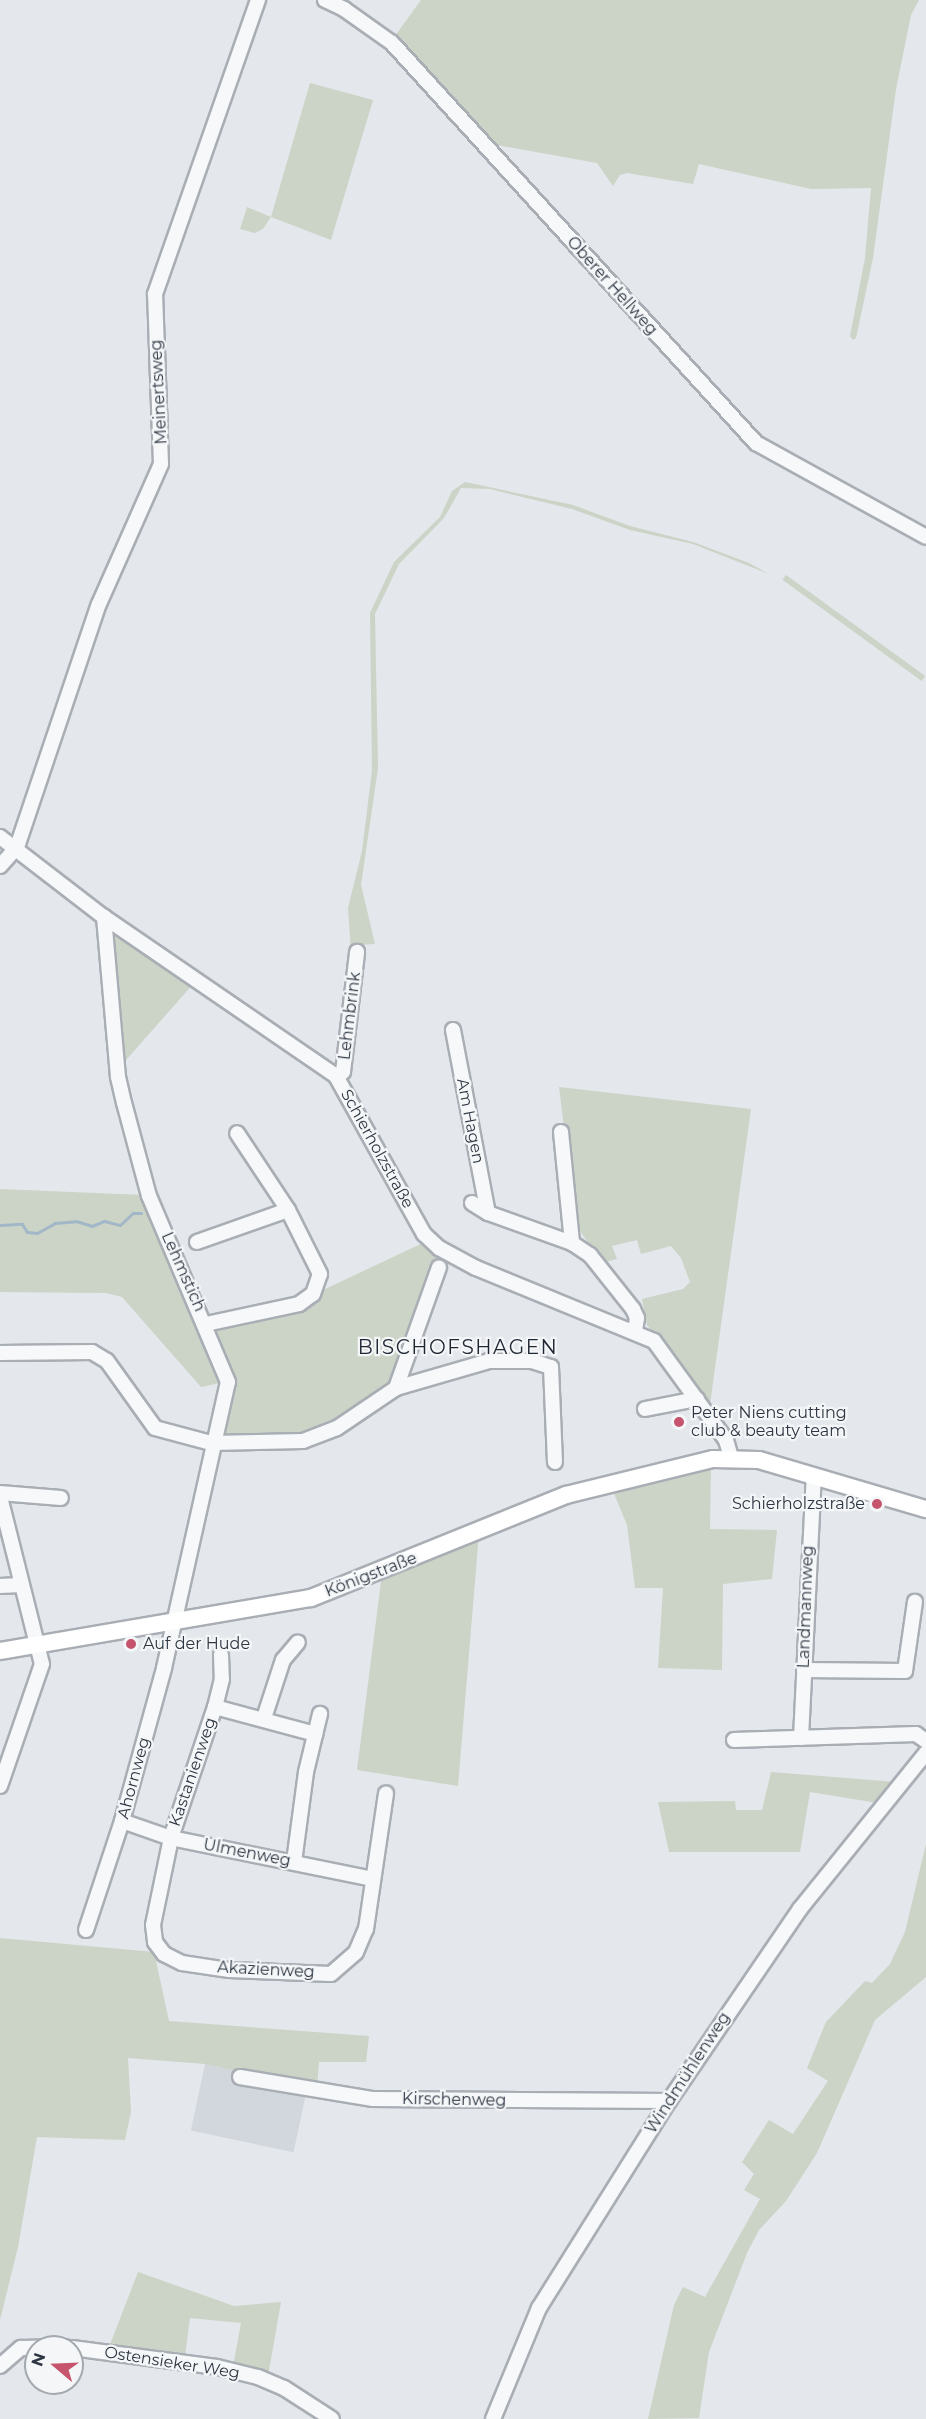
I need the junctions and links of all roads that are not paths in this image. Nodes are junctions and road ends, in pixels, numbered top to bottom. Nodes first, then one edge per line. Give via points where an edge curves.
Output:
1 (258, 0) edge
2 (326, 0) edge
3 (926, 537) edge
4 (0, 837) edge
5 (16, 847) junction
6 (0, 866) edge
7 (104, 917) junction
8 (357, 952) dead end
9 (453, 1030) dead end
10 (336, 1076) junction
11 (561, 1132) dead end
12 (237, 1133) dead end
13 (472, 1203) dead end
14 (288, 1210) junction
15 (488, 1213) junction
16 (197, 1242) dead end
17 (572, 1243) junction
18 (439, 1267) dead end
19 (206, 1324) junction
20 (635, 1331) junction
21 (0, 1353) edge
22 (396, 1388) junction
23 (697, 1399) junction
24 (645, 1410) dead end
25 (211, 1443) junction
26 (731, 1458) junction
27 (555, 1462) dead end
28 (814, 1476) junction
29 (0, 1495) edge
30 (61, 1498) dead end
31 (926, 1509) edge
32 (21, 1585) junction
33 (0, 1586) edge
34 (915, 1602) dead end
35 (172, 1623) junction
36 (298, 1642) dead end
37 (39, 1644) junction
38 (0, 1651) edge
39 (221, 1655) dead end
40 (804, 1670) junction
41 (215, 1707) junction
42 (320, 1714) dead end
43 (264, 1718) junction
44 (315, 1734) junction
45 (801, 1738) junction
46 (734, 1740) dead end
47 (926, 1741) edge
48 (926, 1753) edge
49 (0, 1785) edge
50 (386, 1793) dead end
51 (122, 1821) junction
52 (171, 1838) junction
53 (294, 1862) junction
54 (374, 1879) junction
55 (86, 1930) dead end
56 (240, 2077) dead end
57 (669, 2101) junction
58 (24, 2348) edge
59 (84, 2350) edge
60 (0, 2366) edge
61 (332, 2419) edge
62 (493, 2419) edge

1 - 5 street, Meinertsweg via 155,294 161,464 99,604
2 - 3 street, Oberer Hellweg via 392,43 756,443
4 - 5 street, Schierholzstraße
5 - 6 street
5 - 7 street, Schierholzstraße
7 - 10 street, Schierholzstraße
7 - 19 street, Lehmstich via 108,983 124,1103 149,1196
8 - 10 street, Lehmbrink via 343,1072
9 - 15 street, Am Hagen
10 - 20 street, Schierholzstraße via 424,1234 439,1248 476,1268
11 - 17 street
12 - 14 street
13 - 15 street
14 - 16 street
14 - 19 street via 320,1274 313,1294 299,1304
15 - 17 street
17 - 20 street via 590,1255 633,1309 637,1318
18 - 22 street
19 - 25 street, Lehmstich via 228,1382
20 - 23 street, Schierholzstraße via 654,1341
21 - 25 street via 92,1352 106,1361 155,1428
22 - 25 street via 337,1428 303,1441
22 - 27 street via 489,1361 532,1361 551,1367
23 - 24 street
23 - 26 street, Schierholzstraße via 726,1440
25 - 35 street, Lehmstich
26 - 28 main road, Königstraße via 759,1460
26 - 35 main road, Königstraße via 638,1475 566,1495 311,1598
28 - 31 main road, Königstraße
28 - 40 street, Landmannweg
29 - 30 street
29 - 32 street
32 - 33 street
32 - 37 street
34 - 40 street via 905,1671
35 - 37 main road, Königstraße
35 - 51 street, Ahornweg via 164,1668
36 - 43 street via 283,1660
37 - 38 main road, Königstraße
37 - 49 street via 42,1664
39 - 41 street, Kastanienweg via 223,1671
40 - 45 street, Landmannweg
41 - 43 street, Kastanienweg
41 - 52 street, Kastanienweg
42 - 44 street
43 - 44 street, Kastanienweg
44 - 53 street
45 - 46 street
45 - 47 street via 916,1734
48 - 57 street, Windmühlenweg via 800,1909
50 - 54 street, Akazienweg
51 - 52 street, Ulmenweg
51 - 55 street, Ahornweg
52 - 53 street, Ulmenweg
52 - 54 street, Akazienweg via 153,1925 160,1948 182,1963 228,1970 331,1974 360,1944
53 - 54 street, Ulmenweg
56 - 57 street, Kirschenweg via 373,2099
57 - 62 street, Windmühlenweg via 538,2308
58 - 60 street
59 - 61 street, Ostensieker Weg via 217,2367 258,2377 284,2388

